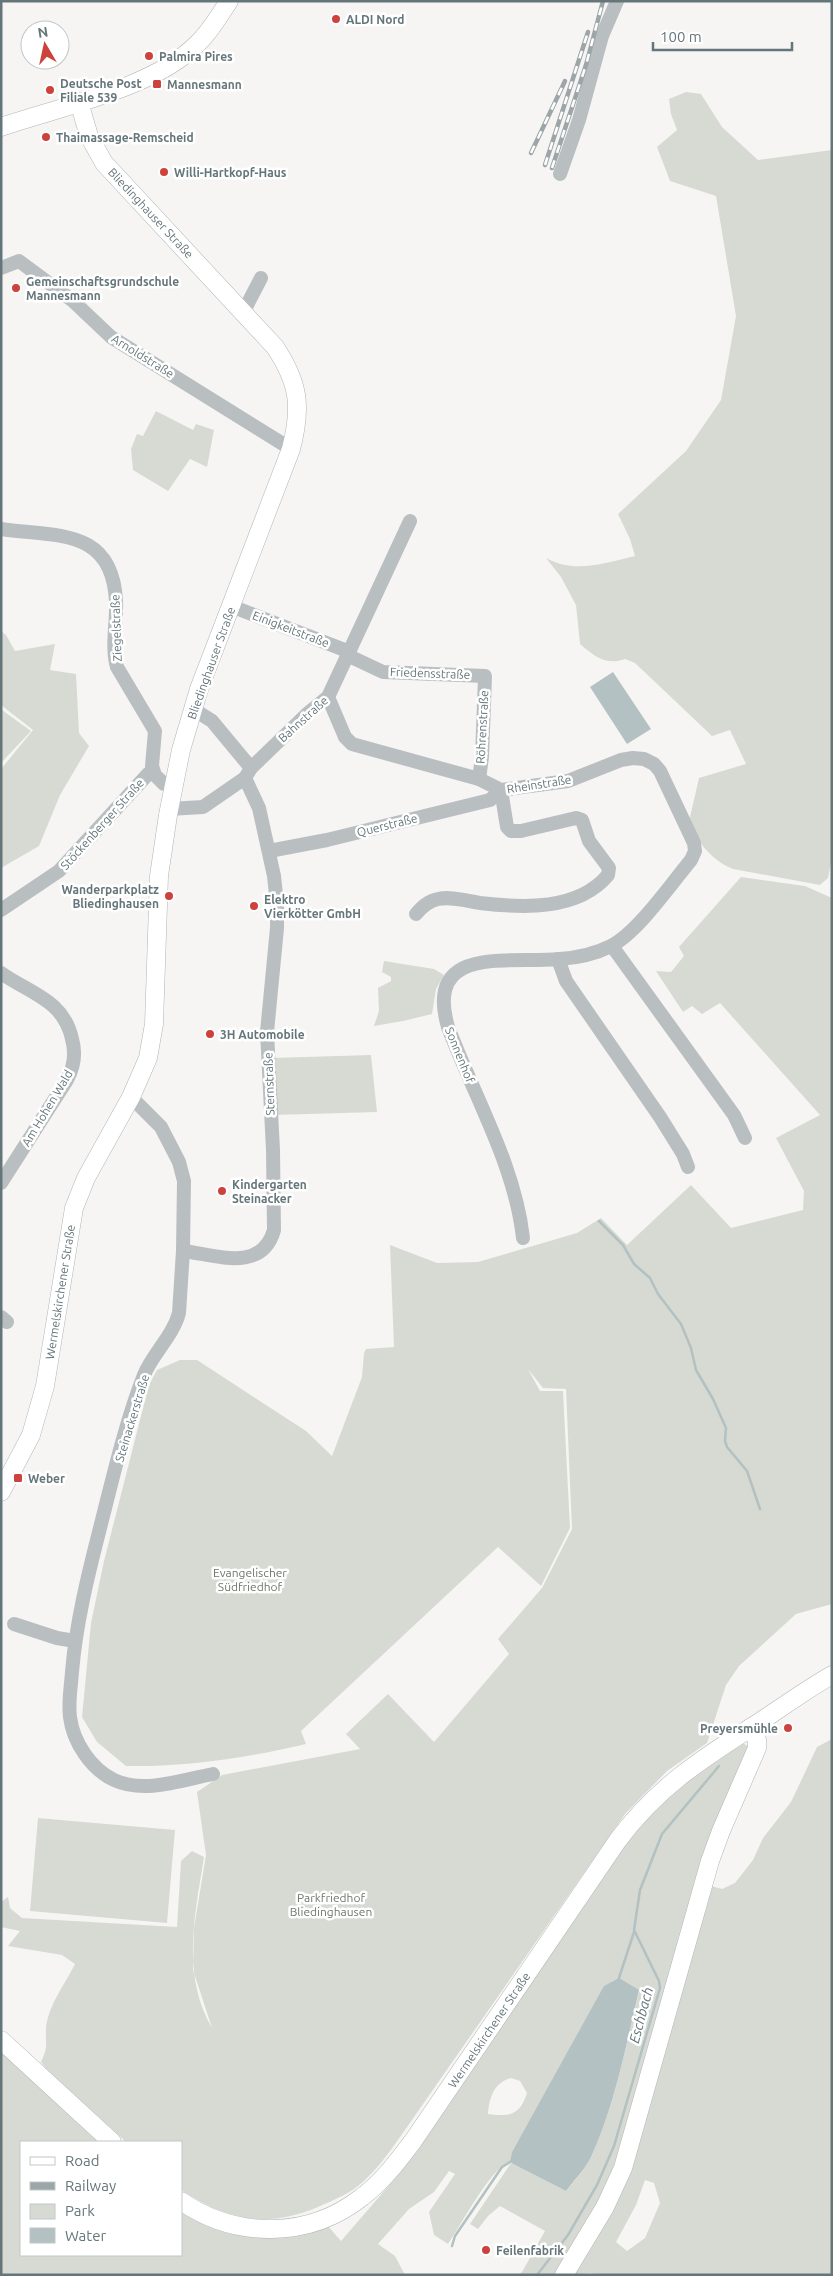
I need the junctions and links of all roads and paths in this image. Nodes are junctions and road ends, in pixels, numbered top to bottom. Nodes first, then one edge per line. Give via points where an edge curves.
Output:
1 (229, 1) edge
2 (617, 1) edge
3 (78, 102) junction
4 (1, 127) edge
5 (560, 174) dead end
6 (1, 268) edge
7 (261, 278) dead end
8 (244, 311) junction
9 (291, 449) junction
10 (410, 521) dead end
11 (1, 529) edge
12 (231, 606) junction
13 (349, 654) junction
14 (485, 676) joint
15 (328, 697) junction
16 (193, 709) junction
17 (153, 771) junction
18 (248, 773) junction
19 (479, 779) junction
20 (174, 786) junction
21 (501, 790) junction
22 (169, 809) junction
23 (269, 851) junction
24 (694, 851) joint
25 (1, 910) edge
26 (416, 914) dead end
27 (612, 946) junction
28 (558, 959) junction
29 (1, 973) edge
30 (132, 1097) junction
31 (745, 1138) dead end
32 (688, 1167) dead end
33 (1, 1183) edge
34 (523, 1238) dead end
35 (183, 1251) junction
36 (1, 1492) edge
37 (14, 1624) dead end
38 (75, 1641) junction
39 (832, 1675) edge
40 (750, 1728) junction
41 (213, 1774) dead end
42 (1, 2040) edge
43 (111, 2141) edge
44 (182, 2202) edge
45 (564, 2275) edge

1 - 3 main road via 207,33 181,59 153,75
2 - 5 street via 602,36
3 - 4 main road
3 - 8 main road, Bliedinghauser Straße via 88,136 104,163
6 - 9 street, Arnoldstraße via 19,261 73,301 111,337
7 - 8 street
8 - 9 main road, Bliedinghauser Straße via 272,343 292,378 299,405
9 - 12 main road, Bliedinghauser Straße
10 - 13 street, Bahnstraße
11 - 17 street, Ziegelstraße via 68,536 86,544 110,570 115,592 116,663 124,682 155,731
12 - 13 street, Einigkeitstraße
12 - 16 main road, Bliedinghauser Straße
13 - 14 street, Friedensstraße via 383,672
13 - 15 street, Bahnstraße
14 - 19 street, Röhrenstraße
15 - 18 street, Bahnstraße
15 - 19 street, Rheinstraße via 345,737 352,744
16 - 18 street, Sternstraße via 212,721
16 - 20 main road, Bliedinghauser Straße
17 - 20 street via 164,784
17 - 25 street, Stöckenberger Straße via 60,871
18 - 22 street, Bahnstraße via 203,807
18 - 23 street, Sternstraße
19 - 21 street, Rheinstraße
20 - 22 main road, Bliedinghauser Straße
21 - 23 street, Querstraße via 490,800
21 - 24 street, Rheinstraße via 568,781 621,760 644,759 660,771 694,844
21 - 26 street via 511,831 576,818 582,820 589,841 608,868 608,875 591,889 561,902 515,906 444,898 429,902
22 - 30 main road, Bliedinghauser Straße via 159,876 152,1042
23 - 35 street, Sternstraße via 276,891 277,928 267,1032 274,1150 274,1230 265,1249 249,1257
24 - 27 street, Sonnenhof via 691,860 647,912
27 - 28 street, Sonnenhof
27 - 31 street via 734,1115
28 - 32 street via 566,981 660,1116
28 - 34 street, Sonnenhof via 471,964 453,976 444,998 448,1027 504,1165
29 - 33 street, Am Hohen Wald via 54,1005 64,1016 74,1051 67,1080
30 - 35 street, Steinackerstraße via 161,1127 179,1162 184,1181
30 - 36 main road, Wermelskirchener Straße via 86,1178 74,1208 45,1386 31,1434
35 - 38 street, Steinackerstraße via 176,1323 144,1375 109,1492
37 - 38 street
38 - 41 street, Steinackerstraße via 70,1718 82,1749 101,1772 126,1784 139,1786
39 - 40 main road
40 - 44 main road, Wermelskirchener Straße via 680,1775 632,1823 413,2141 382,2180 362,2197 318,2222 275,2230 226,2224
40 - 45 main road via 757,1748 710,1861 622,2168 605,2207
42 - 43 main road

